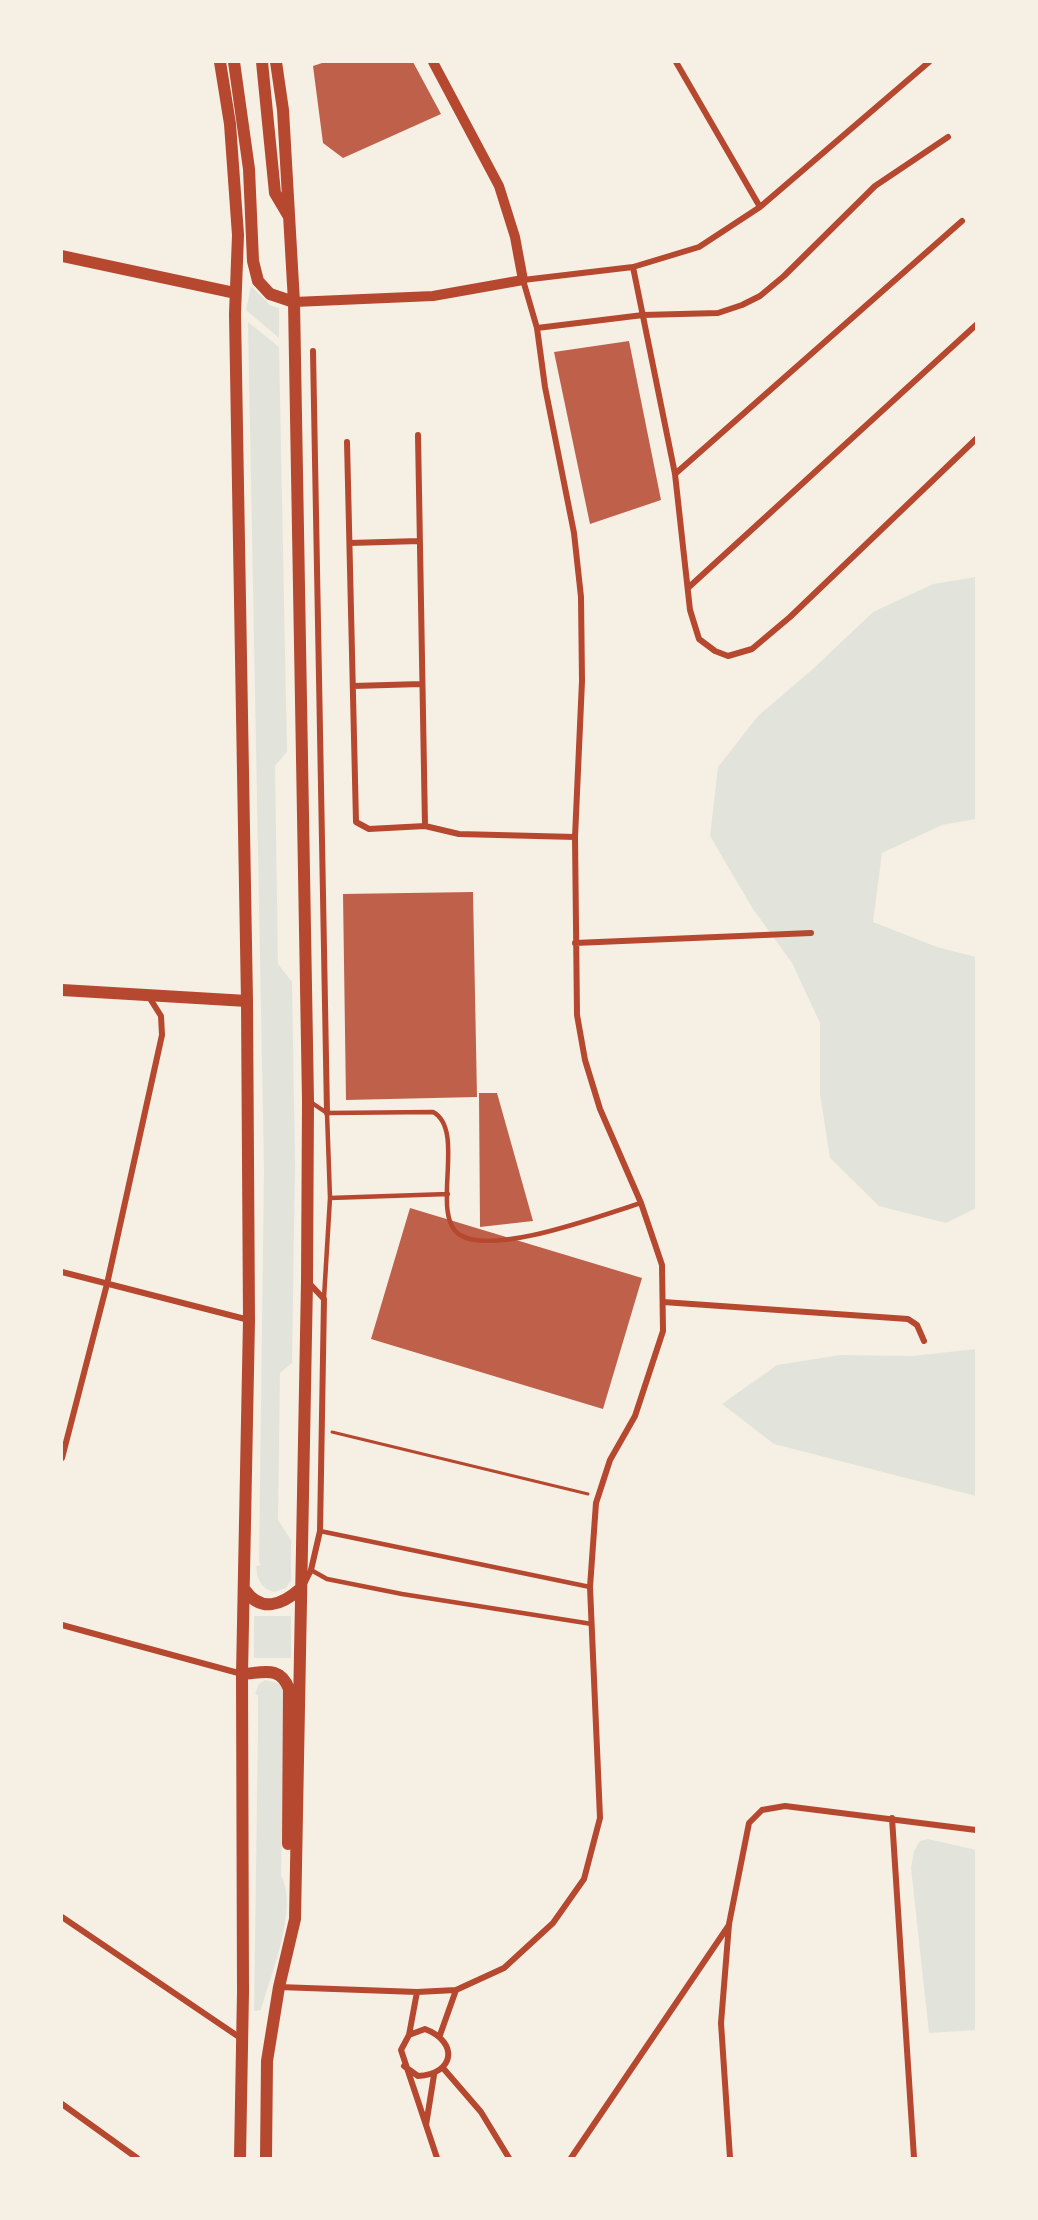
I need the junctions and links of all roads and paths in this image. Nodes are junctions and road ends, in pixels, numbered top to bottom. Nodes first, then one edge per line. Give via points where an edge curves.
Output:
1 (220, 62) edge
2 (234, 62) edge
3 (262, 62) edge
4 (276, 62) edge
5 (434, 62) edge
6 (676, 62) edge
7 (929, 62) edge
8 (948, 136) dead end
9 (760, 207) junction
10 (291, 218) junction
11 (962, 221) dead end
12 (62, 256) edge
13 (633, 267) junction
14 (523, 280) junction
15 (235, 293) junction
16 (294, 302) junction
17 (643, 315) junction
18 (976, 325) edge
19 (537, 328) junction
20 (313, 351) dead end
21 (418, 435) dead end
22 (976, 439) edge
23 (348, 442) dead end
24 (675, 474) junction
25 (419, 541) junction
26 (350, 543) junction
27 (689, 587) junction
28 (421, 684) junction
29 (353, 686) junction
30 (425, 826) junction
31 (574, 837) junction
32 (811, 933) dead end
33 (575, 943) junction
34 (62, 990) edge
35 (149, 996) junction
36 (247, 1001) junction
37 (308, 1100) junction
38 (327, 1113) junction
39 (448, 1194) junction
40 (330, 1198) junction
41 (641, 1203) junction
42 (62, 1272) edge
43 (308, 1282) junction
44 (107, 1284) junction
45 (324, 1299) junction
46 (663, 1302) junction
47 (249, 1320) junction
48 (924, 1341) dead end
49 (322, 1429) junction
50 (62, 1458) edge
51 (598, 1496) junction
52 (320, 1531) junction
53 (311, 1570) junction
54 (590, 1587) junction
55 (300, 1589) junction
56 (245, 1590) junction
57 (592, 1624) junction
58 (62, 1625) edge
59 (242, 1674) junction
60 (892, 1818) junction
61 (976, 1830) edge
62 (296, 1883) junction
63 (62, 1917) edge
64 (729, 1924) junction
65 (279, 1987) junction
66 (456, 1990) junction
67 (417, 1992) junction
68 (409, 2035) junction
69 (440, 2035) junction
70 (242, 2039) junction
71 (404, 2066) junction
72 (443, 2068) junction
73 (434, 2075) junction
74 (62, 2104) edge
75 (426, 2126) junction
76 (137, 2158) edge
77 (240, 2158) edge
78 (266, 2158) edge
79 (437, 2158) edge
80 (509, 2158) edge
81 (572, 2158) edge
82 (730, 2158) edge
83 (914, 2158) edge

1 - 15 main road via 230,124 238,235
2 - 16 main road via 249,169 253,261 260,286 279,299
3 - 10 main road via 275,193
4 - 10 main road
5 - 14 street via 499,186
6 - 9 street
7 - 9 street
8 - 17 street via 875,186 760,296 718,313
9 - 13 street via 699,247
10 - 16 main road
11 - 24 street
12 - 15 main road
13 - 14 street
13 - 17 street
14 - 16 street via 433,296
14 - 19 street
15 - 36 main road
16 - 37 main road
17 - 19 street
17 - 24 street
18 - 27 street
19 - 31 street via 574,533 581,597 582,681
20 - 38 street
21 - 25 street
22 - 27 street via 752,649 728,656 699,639 690,610
23 - 26 street
24 - 27 street
25 - 26 street
25 - 28 street
26 - 29 street
28 - 29 street
28 - 30 street
29 - 30 street via 356,822 369,829
30 - 31 street via 459,834
31 - 33 street
32 - 33 street
33 - 41 street via 577,1015 585,1060 600,1109
34 - 35 main road
35 - 36 main road
35 - 44 street via 160,1016 162,1035
36 - 47 main road
37 - 38 lane
37 - 43 main road
38 - 39 lane via 433,1112 441,1116 445,1124
38 - 40 lane
39 - 40 lane
39 - 41 lane via 455,1232 483,1242 542,1233
40 - 45 lane
41 - 46 street via 662,1265
42 - 44 street
43 - 45 street
43 - 55 main road
44 - 47 street
44 - 50 street
45 - 49 street
46 - 48 street via 908,1319 917,1325
46 - 51 street via 663,1331 635,1416 610,1460
47 - 56 main road
49 - 51 path
49 - 52 street
51 - 54 street
52 - 53 street
52 - 54 lane
53 - 55 street
53 - 57 lane via 327,1579 402,1594
54 - 57 street
55 - 56 main road via 287,1601 267,1606 250,1598
55 - 62 main road
56 - 59 main road
57 - 66 street via 600,1818 584,1880 553,1923 504,1968
58 - 59 street
59 - 62 main road via 278,1672 289,1689 288,1866
59 - 70 main road
60 - 61 street
60 - 64 street via 785,1806 762,1810 749,1823
60 - 83 street
62 - 65 main road via 295,1919
63 - 70 street
64 - 81 street
64 - 82 street via 721,2023
65 - 67 street
65 - 78 main road via 267,2061
66 - 67 street
66 - 69 street
67 - 68 street
68 - 69 street via 425,2030
68 - 71 street via 401,2050
69 - 72 street via 447,2045 448,2057
70 - 77 main road
71 - 73 street via 418,2076
71 - 75 street
72 - 73 street
72 - 80 street via 481,2112
73 - 75 street
74 - 76 street
75 - 79 street

